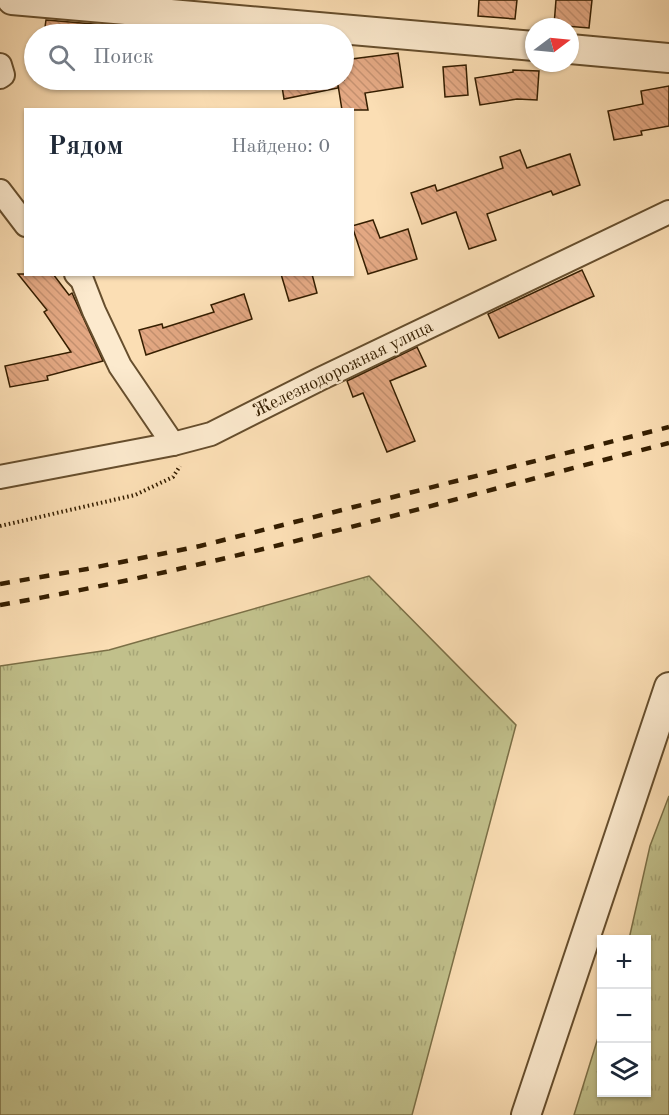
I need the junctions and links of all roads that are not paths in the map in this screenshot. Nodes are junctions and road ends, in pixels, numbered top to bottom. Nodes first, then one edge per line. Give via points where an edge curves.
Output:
1 (12, 0) edge
2 (284, 24) edge
3 (354, 30) edge
4 (525, 45) edge
5 (579, 50) edge
6 (669, 58) edge
7 (0, 65) edge
8 (0, 77) edge
9 (0, 190) edge
10 (669, 212) edge
11 (24, 222) edge
12 (78, 276) edge
13 (173, 444) junction
14 (0, 477) edge
15 (669, 687) edge
16 (526, 1115) edge

1 - 2 street
3 - 4 street
5 - 6 street
7 - 8 street
9 - 11 street
10 - 13 street, Железнодорожная улица via 212,434
12 - 13 street via 120,366
13 - 14 street, Железнодорожная улица
15 - 16 street

